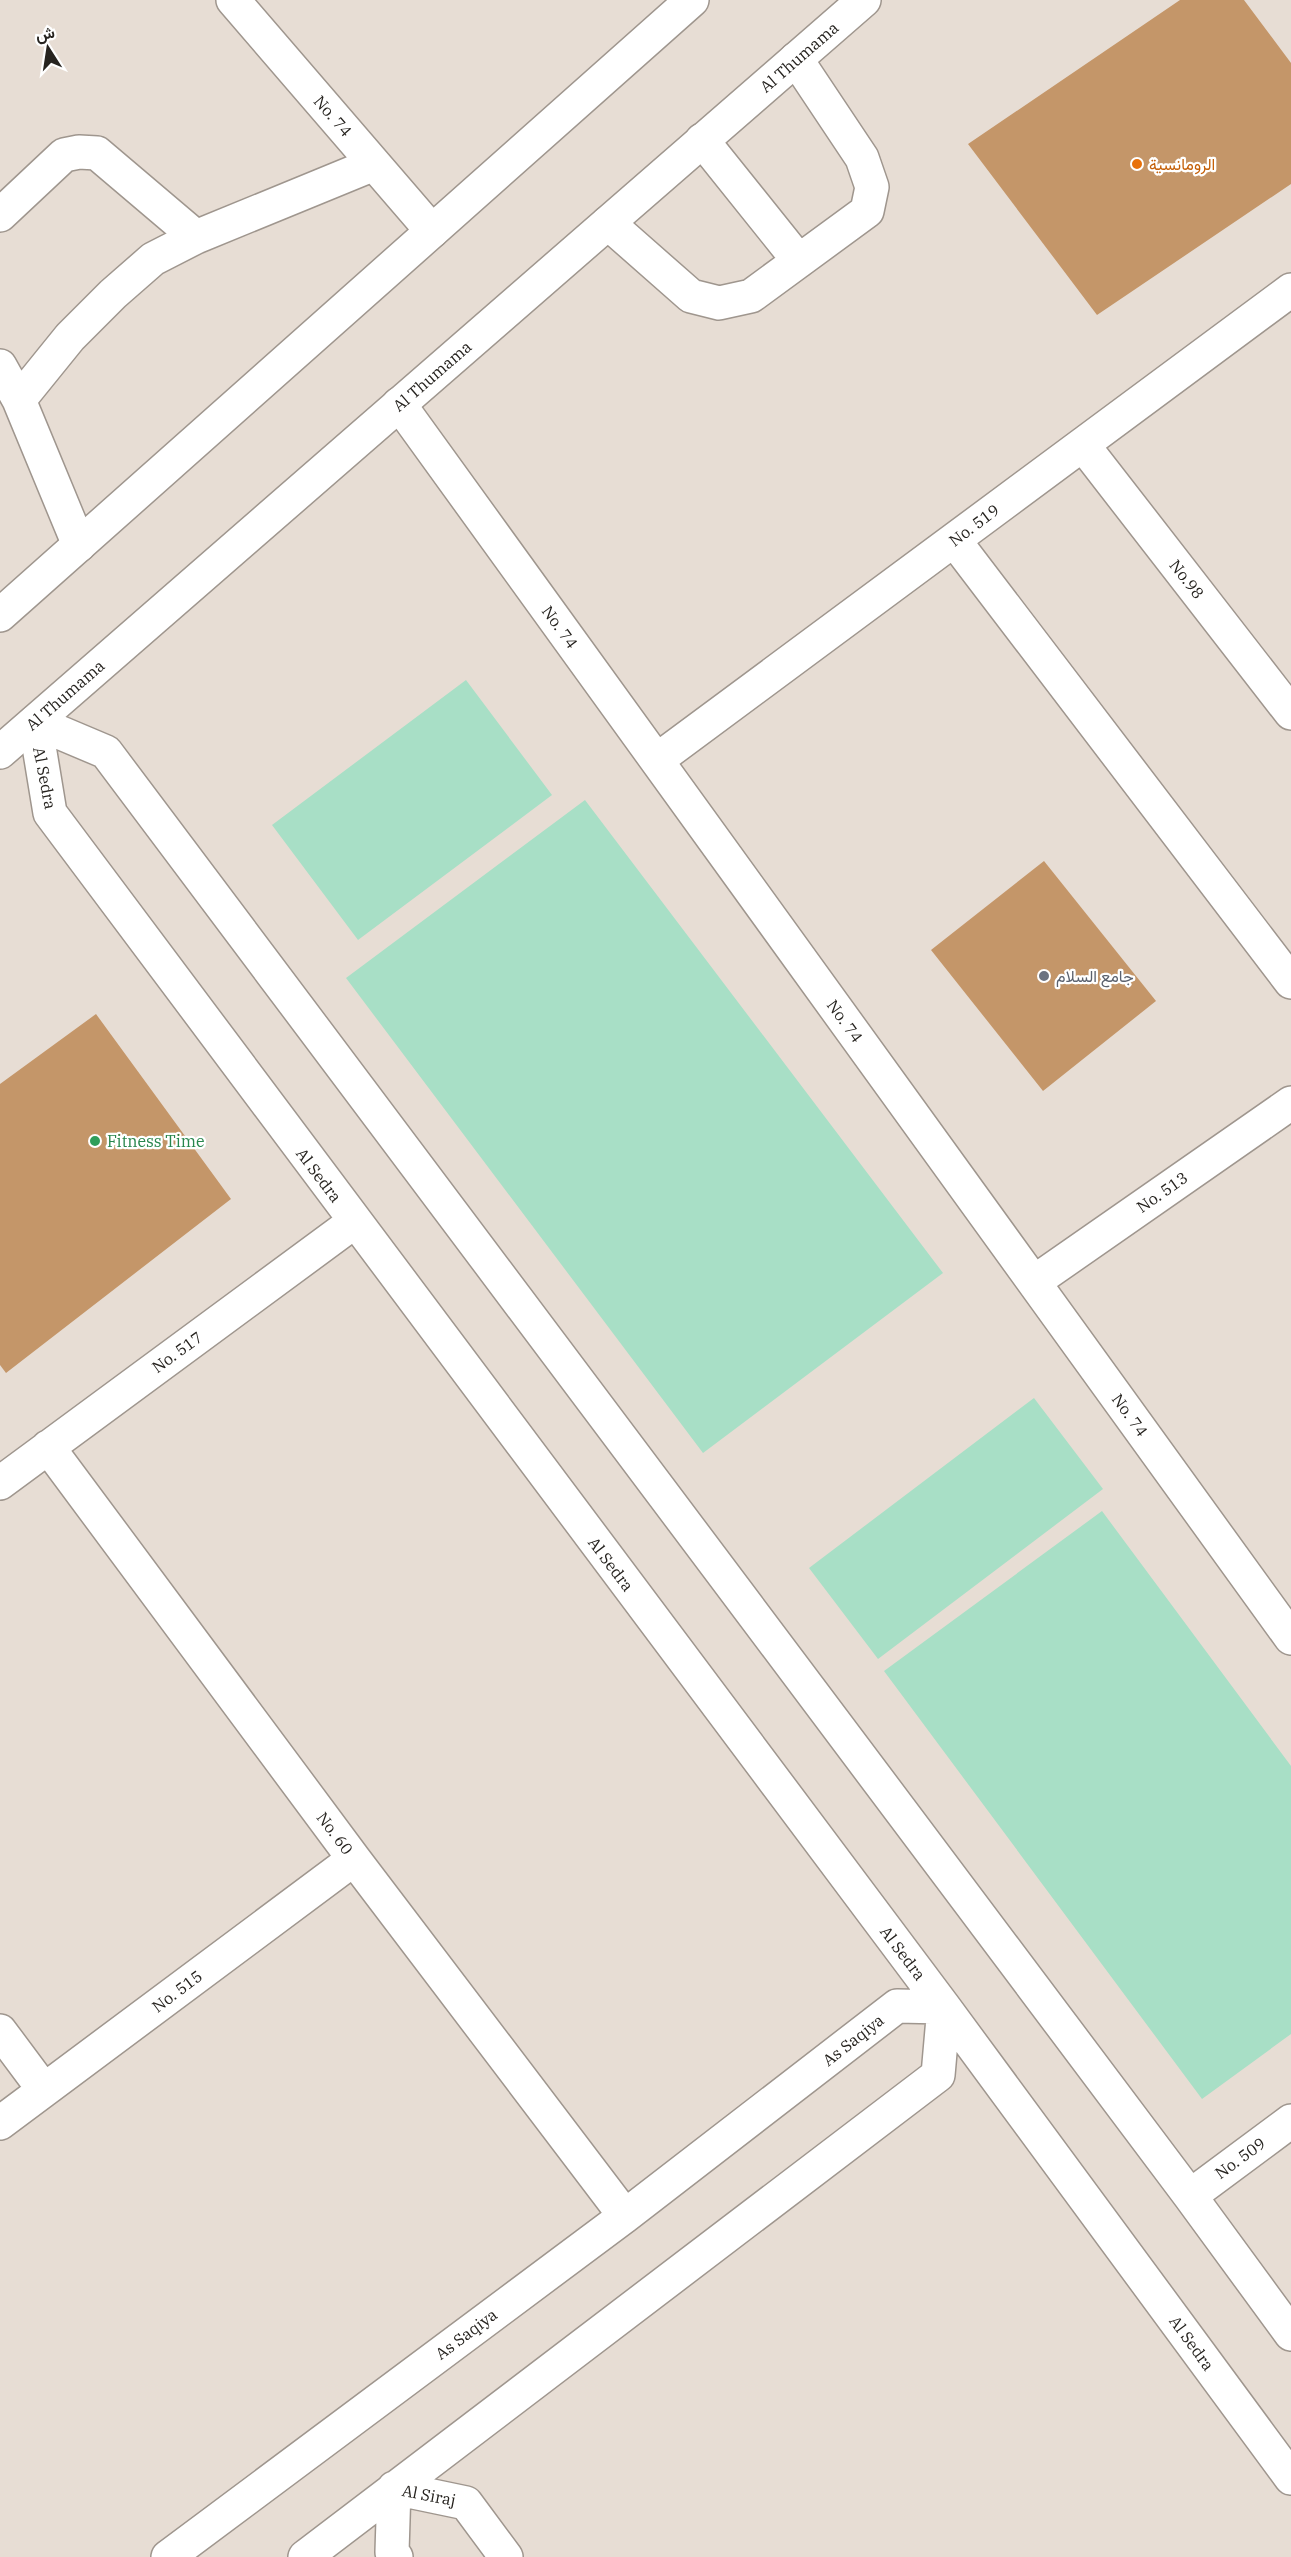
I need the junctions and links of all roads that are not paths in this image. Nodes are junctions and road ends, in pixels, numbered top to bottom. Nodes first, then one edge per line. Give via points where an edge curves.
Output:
1 (233, 0) edge
2 (692, 0) edge
3 (864, 0) edge
4 (796, 59) junction
5 (702, 140) junction
6 (374, 164) junction
7 (0, 214) edge
8 (608, 223) junction
9 (432, 231) junction
10 (196, 237) junction
11 (799, 261) junction
12 (1291, 290) edge
13 (0, 366) edge
14 (19, 400) junction
15 (399, 404) junction
16 (1083, 445) junction
17 (954, 540) junction
18 (80, 545) junction
19 (0, 615) edge
20 (1291, 713) edge
21 (34, 722) junction
22 (0, 752) edge
23 (657, 760) junction
24 (1291, 982) edge
25 (1291, 1103) edge
26 (354, 1222) junction
27 (1034, 1282) junction
28 (48, 1447) junction
29 (0, 1483) edge
30 (1291, 1638) edge
31 (354, 1859) junction
32 (944, 2007) junction
33 (0, 2031) edge
34 (44, 2090) junction
35 (1291, 2121) edge
36 (0, 2123) edge
37 (1190, 2196) junction
38 (625, 2216) junction
39 (1291, 2334) edge
40 (1291, 2478) edge
41 (394, 2488) junction
42 (168, 2557) edge
43 (305, 2557) edge
44 (396, 2557) edge
45 (506, 2557) edge

1 - 6 street, No. 74
2 - 9 street
3 - 4 street, Al Thumama
4 - 5 street, Al Thumama
4 - 11 street via 862,158 872,187 867,211
5 - 8 street, Al Thumama
5 - 11 street
6 - 9 street, No. 74
6 - 10 street
7 - 10 street via 64,155 97,153
8 - 11 street via 691,296 720,303 751,296
8 - 15 street, Al Thumama
9 - 18 street
10 - 14 street via 153,259 113,294 70,337
12 - 16 street, No. 519
13 - 14 street
14 - 18 street
15 - 21 street, Al Thumama
15 - 23 street, No. 74
16 - 17 street, No. 519
16 - 20 street, No.98
17 - 23 street, No. 519
17 - 24 street
18 - 19 street
21 - 22 street, Al Thumama
21 - 26 street, Al Sedra via 50,813
21 - 37 street, Al Sedra via 106,752
23 - 27 street, No. 74
25 - 27 street, No. 513
26 - 28 street, No. 517
26 - 32 street, Al Sedra
27 - 30 street, No. 74
28 - 29 street, No. 517
28 - 31 street, No. 60
31 - 34 street, No. 515
31 - 38 street, No. 60
32 - 38 street, As Saqiya via 897,2007
32 - 40 street, Al Sedra
32 - 41 street via 938,2075
33 - 34 street
34 - 36 street, No. 515
35 - 37 street, No. 509
37 - 39 street, Al Sedra
38 - 42 street, As Saqiya
41 - 43 street
41 - 44 street, Al Siraj via 392,2552
41 - 45 street, Al Siraj via 466,2503

